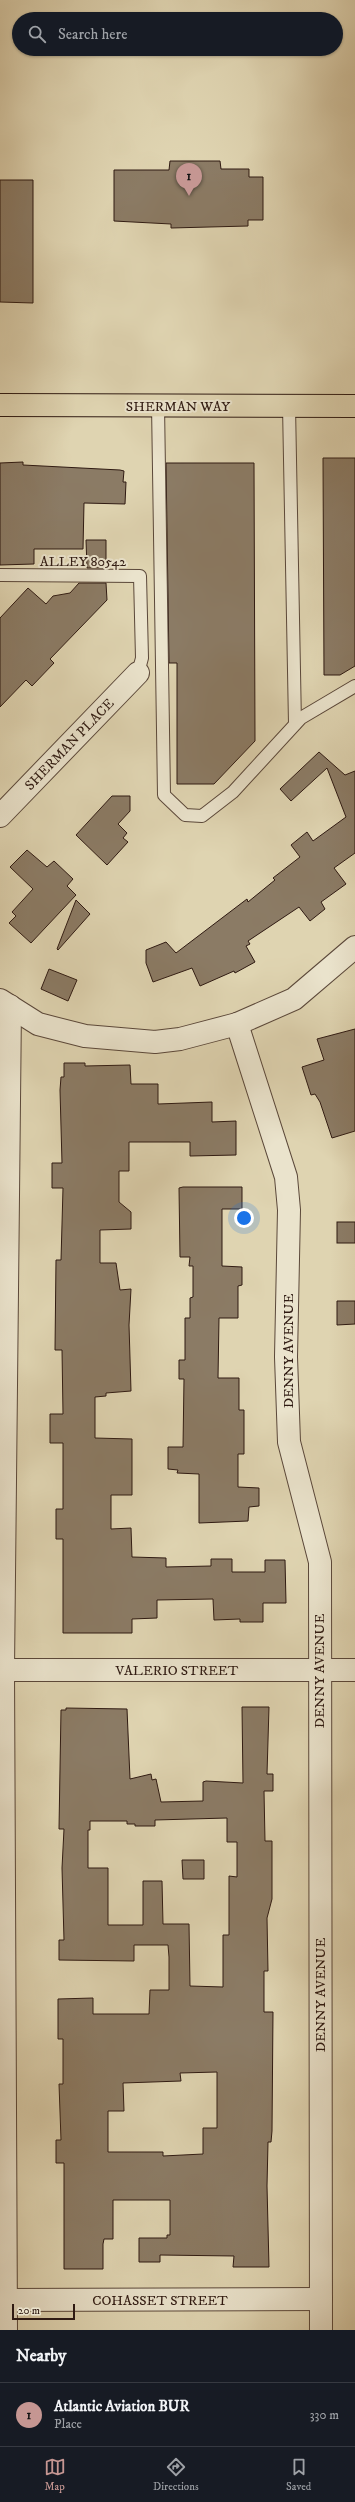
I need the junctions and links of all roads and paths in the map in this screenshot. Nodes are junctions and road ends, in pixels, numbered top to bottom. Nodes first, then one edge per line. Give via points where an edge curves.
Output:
1 (0, 405) edge
2 (158, 406) junction
3 (289, 406) junction
4 (355, 406) edge
5 (0, 575) edge
6 (138, 673) joint
7 (355, 686) edge
8 (295, 724) junction
9 (0, 816) edge
10 (355, 947) edge
11 (5, 1003) edge
12 (237, 1024) junction
13 (5, 1090) edge
14 (2, 1455) edge
15 (1, 1670) edge
16 (319, 1670) junction
17 (355, 1670) edge
18 (3, 2300) edge
19 (321, 2300) junction
20 (6, 2330) edge
21 (321, 2330) edge

1 - 2 main road, SHERMAN WAY
2 - 3 main road, SHERMAN WAY
2 - 8 lane via 164,795 185,815 202,816 233,792
3 - 4 main road, SHERMAN WAY
3 - 8 lane
5 - 6 lane, ALLEY 80542 via 140,576 142,658
6 - 9 street, SHERMAN PLACE
7 - 8 lane
10 - 12 street via 294,999
11 - 12 street via 38,1024 85,1036 123,1041 155,1042 180,1039
11 - 13 street
12 - 16 street, DENNY AVENUE via 286,1178 289,1210 286,1357 289,1442 320,1562
13 - 14 street
14 - 15 street
15 - 16 street, VALERIO STREET
15 - 18 street
16 - 17 street, VALERIO STREET
16 - 19 street, DENNY AVENUE
18 - 19 street, COHASSET STREET
18 - 20 street
19 - 21 street, DENNY AVENUE

